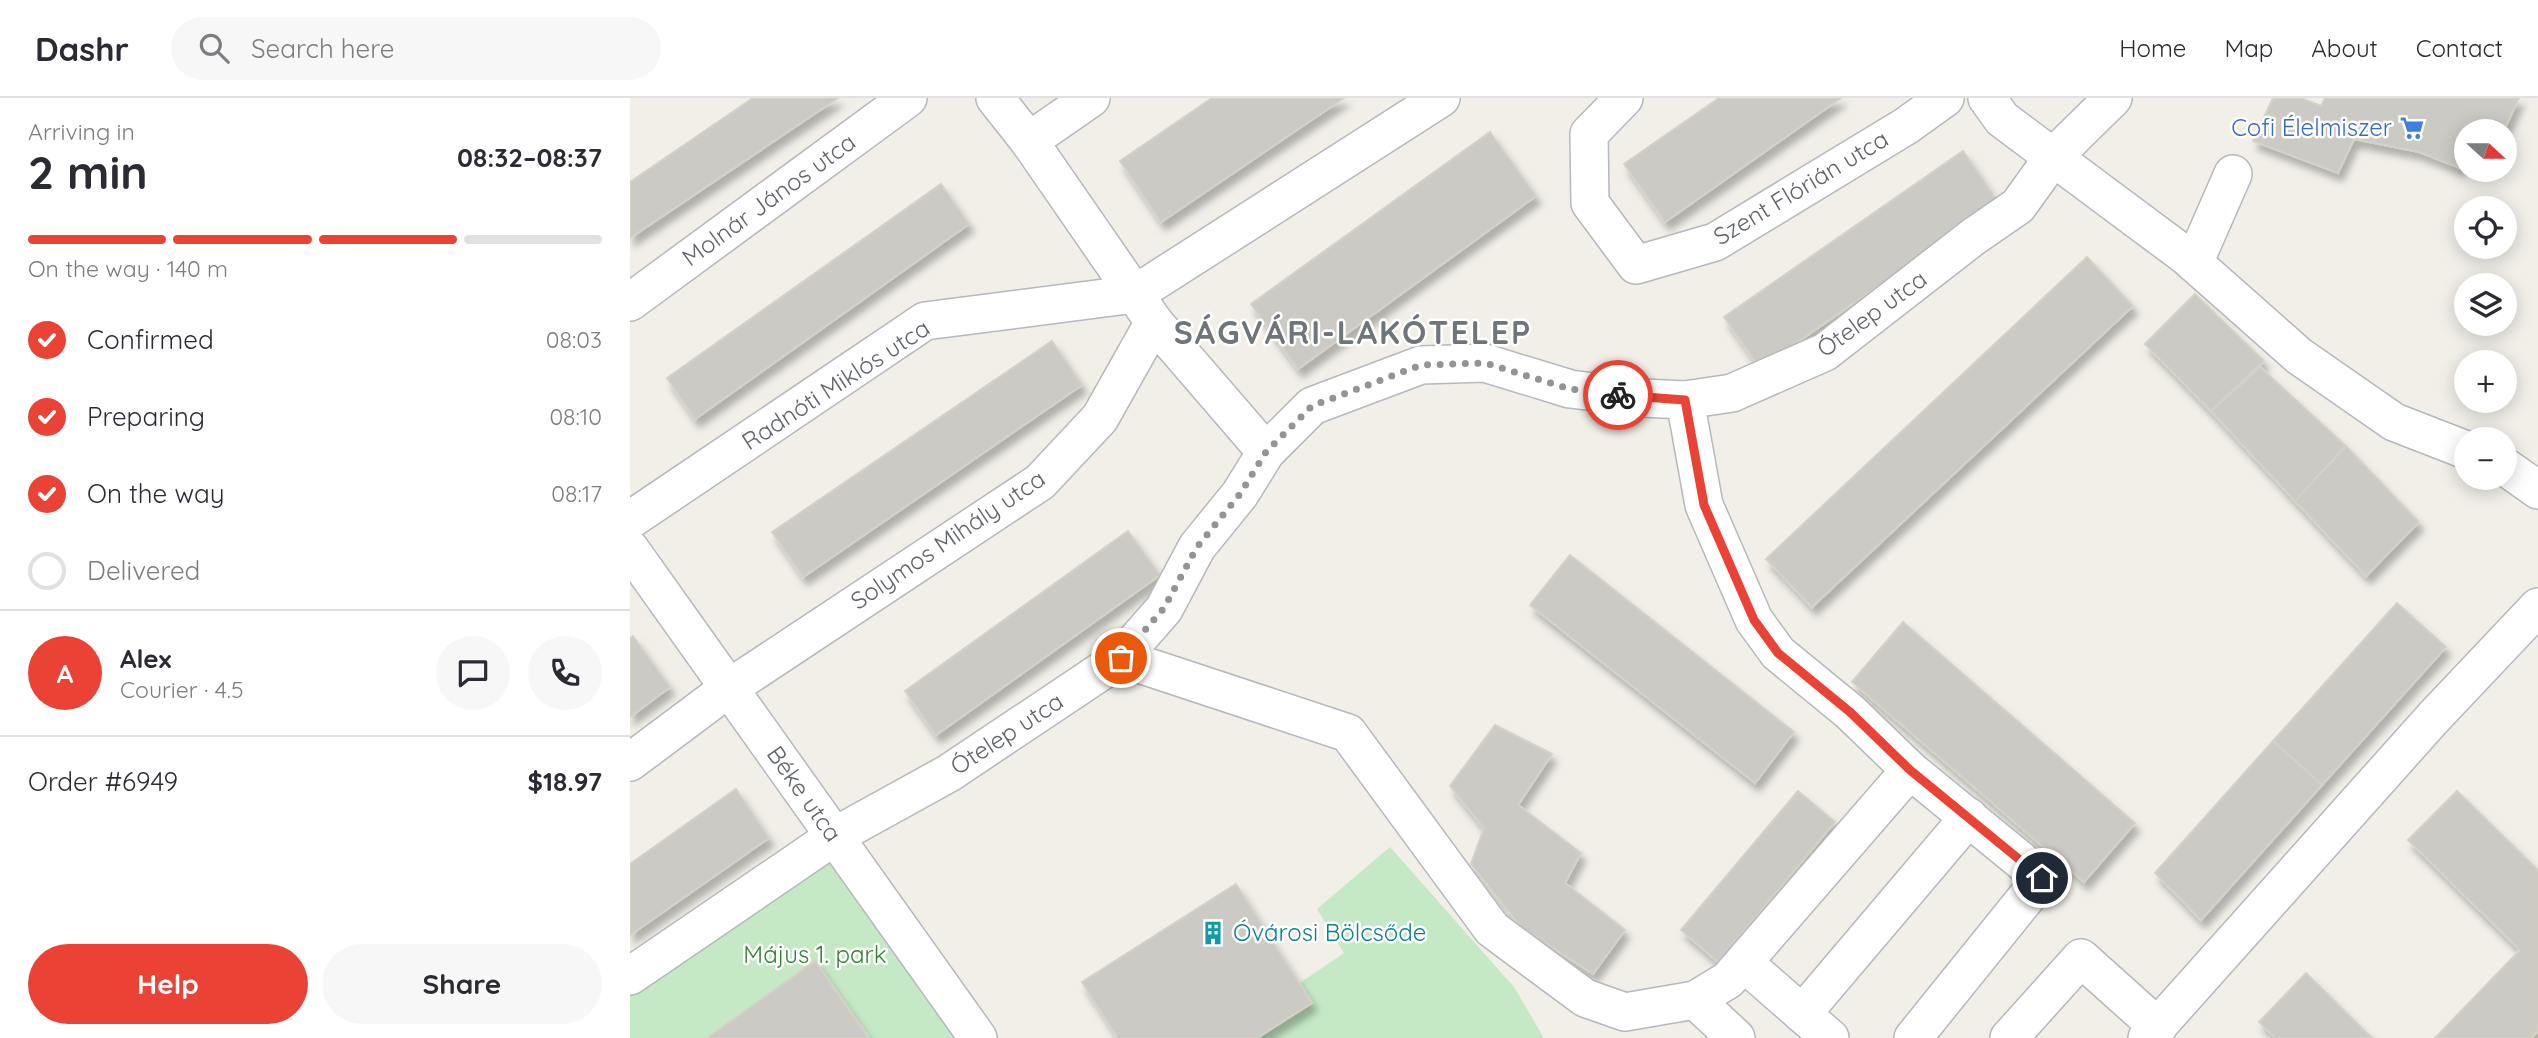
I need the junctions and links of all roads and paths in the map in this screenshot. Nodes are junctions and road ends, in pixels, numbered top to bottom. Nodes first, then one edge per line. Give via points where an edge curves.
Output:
1 (908, 98) edge
2 (995, 98) edge
3 (1091, 98) edge
4 (1441, 98) edge
5 (1624, 98) edge
6 (1945, 98) edge
7 (1987, 98) edge
8 (2113, 98) edge
9 (1029, 141) junction
10 (2054, 156) junction
11 (2233, 174) dead end
12 (2194, 263) junction
13 (630, 302) edge
14 (1144, 308) junction
15 (1685, 400) junction
16 (2454, 445) edge
17 (1266, 452) junction
18 (2517, 475) edge
19 (2538, 489) edge
20 (630, 520) edge
21 (630, 549) edge
22 (2538, 607) edge
23 (1121, 658) junction
24 (729, 688) junction
25 (630, 762) edge
26 (1910, 770) junction
27 (1969, 817) junction
28 (835, 836) junction
29 (1744, 963) junction
30 (630, 976) edge
31 (1695, 1000) junction
32 (1802, 1014) junction
33 (2153, 1032) edge
34 (978, 1038) edge
35 (1736, 1038) edge
36 (1830, 1038) edge
37 (1913, 1038) edge
38 (2009, 1038) edge

1 - 13 street, Molnár János utca
2 - 9 street
3 - 9 street
4 - 14 street, Solymos Mihály utca
5 - 6 street, Szent Flórián utca via 1589,134 1590,203 1636,265 1715,242
7 - 10 street via 2002,119
8 - 10 street, Ótelep utca
9 - 14 street
10 - 12 street
10 - 15 street, Ótelep utca via 2018,206 1825,352 1732,393
11 - 12 street
12 - 16 street via 2299,356 2394,422
14 - 17 street
14 - 20 street, Radnóti Miklós utca via 925,321
14 - 24 street, Solymos Mihály utca via 1100,418 1040,482
15 - 17 street, Ótelep utca via 1570,389 1485,363 1421,365 1312,406
15 - 26 street via 1704,505 1754,620 1778,653 1850,712
17 - 23 street, Ótelep utca via 1240,494 1197,547 1164,608
18 - 19 street
21 - 24 street, Béke utca
22 - 33 street
23 - 28 street, Ótelep utca via 949,773
23 - 31 street via 1348,733 1492,929 1585,998 1625,1012
24 - 25 street, Solymos Mihály utca
24 - 28 street, Béke utca
26 - 27 street
26 - 29 street
27 - 32 street
27 - 37 street via 2042,878
28 - 30 street, Ótelep utca
28 - 34 street, Béke utca
29 - 31 street via 1728,980
29 - 32 street
31 - 35 street
32 - 36 street
33 - 38 street via 2081,958

